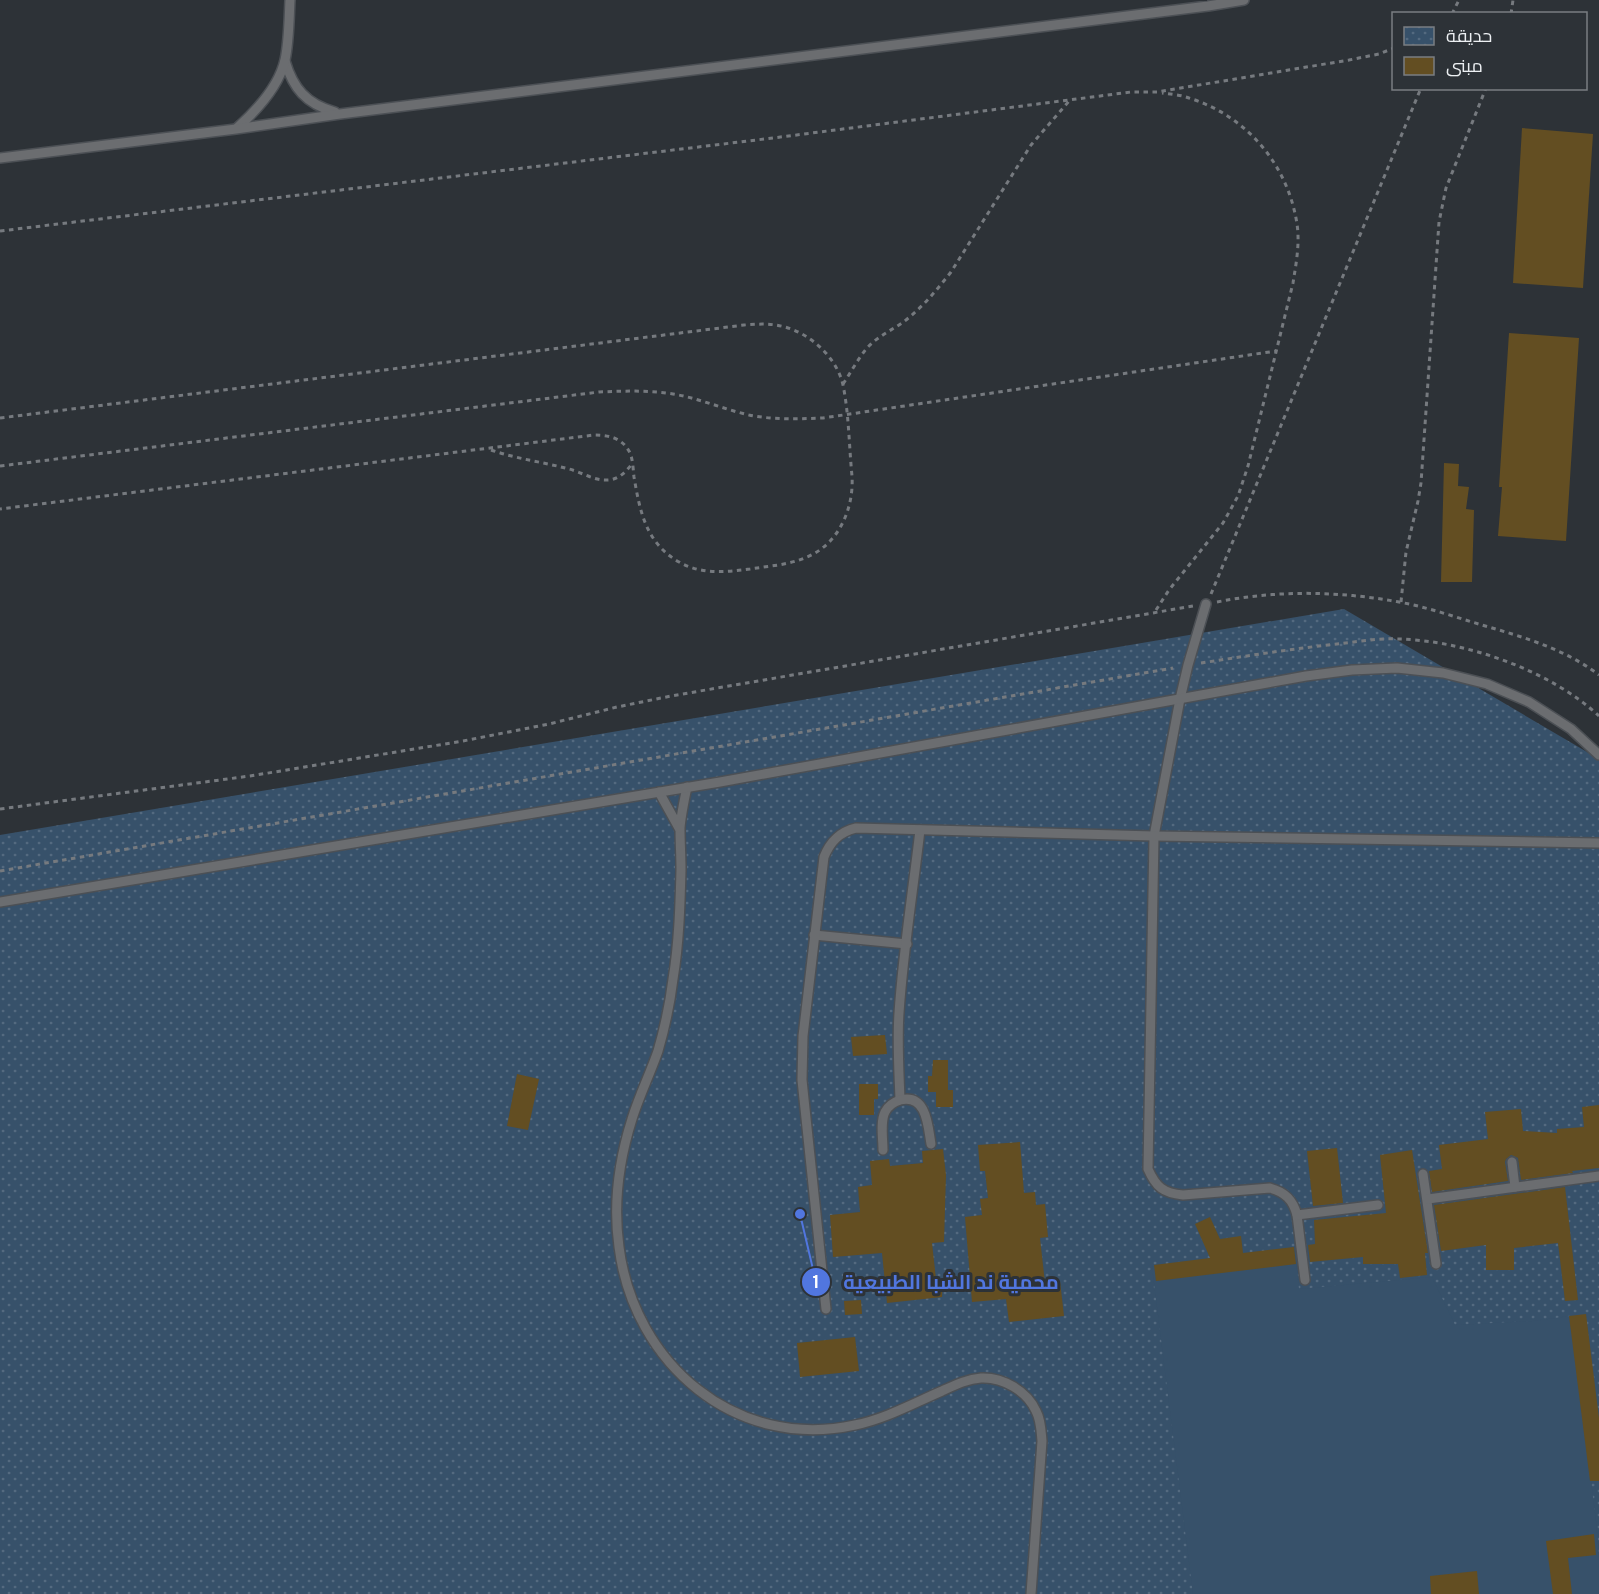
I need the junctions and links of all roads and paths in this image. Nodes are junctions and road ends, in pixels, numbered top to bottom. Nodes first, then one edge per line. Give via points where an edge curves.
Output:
1 (290, 0) edge
2 (1244, 0) edge
3 (1459, 0) edge
4 (1455, 6) junction
5 (1449, 12) edge
6 (1453, 12) edge
7 (1392, 49) edge
8 (285, 61) junction
9 (1420, 90) edge
10 (1485, 90) edge
11 (1158, 92) junction
12 (1070, 100) junction
13 (340, 114) junction
14 (236, 129) junction
15 (0, 158) edge
16 (0, 231) edge
17 (1276, 351) junction
18 (843, 384) junction
19 (846, 415) junction
20 (0, 418) edge
21 (489, 449) junction
22 (632, 464) junction
23 (0, 466) edge
24 (0, 509) edge
25 (1401, 602) junction
26 (1206, 604) junction
27 (1155, 612) junction
28 (1188, 665) junction
29 (1599, 675) edge
30 (1180, 699) junction
31 (1599, 716) edge
32 (1599, 755) edge
33 (687, 787) junction
34 (659, 792) junction
35 (0, 808) edge
36 (680, 830) junction
37 (920, 830) junction
38 (1154, 836) junction
39 (1599, 843) edge
40 (0, 871) edge
41 (0, 902) edge
42 (814, 935) junction
43 (907, 944) junction
44 (900, 1100) junction
45 (931, 1144) dead end
46 (883, 1150) dead end
47 (1512, 1162) dead end
48 (1423, 1174) dead end
49 (1599, 1176) edge
50 (1515, 1187) junction
51 (1428, 1199) junction
52 (1378, 1205) dead end
53 (1297, 1215) junction
54 (1436, 1264) dead end
55 (1305, 1280) dead end
56 (826, 1309) dead end
57 (1031, 1594) edge

1 - 8 lane
2 - 13 lane
3 - 4 path
4 - 5 path
4 - 6 path
7 - 11 path via 1349,60
8 - 13 lane via 298,90 310,101
8 - 14 lane via 270,92
9 - 26 path
10 - 25 path via 1446,188 1439,222 1421,483 1406,552
11 - 12 path
11 - 17 path via 1189,98 1218,110 1243,126 1280,170 1297,225 1298,255
12 - 16 path
12 - 18 path via 1030,145 937,291 920,309 868,347
13 - 14 lane
14 - 15 lane
17 - 19 path
17 - 27 path via 1238,496 1223,523
18 - 19 path
18 - 20 path via 835,365 805,335 766,323
19 - 22 path via 851,505 828,544 810,557 788,564 722,573 679,562 648,531
19 - 23 path via 774,418 673,394 599,392
21 - 22 path via 596,479 617,478
21 - 22 path via 607,435 629,451
21 - 24 path
25 - 26 path via 1310,593
25 - 29 path via 1543,644
26 - 27 path
26 - 28 lane
27 - 35 path via 670,696 463,741 231,778
28 - 30 lane
28 - 31 path via 1290,649 1396,639 1446,644 1495,657 1541,676
28 - 40 path
30 - 32 lane via 1352,670 1397,668 1443,673 1487,684 1529,702 1571,729
30 - 33 lane
30 - 38 lane
33 - 34 lane
33 - 36 lane
34 - 36 lane
34 - 41 lane
36 - 57 lane via 674,977 657,1051 623,1149 618,1181 619,1249 638,1314 654,1344 700,1392 728,1410 791,1429 824,1430 856,1425 968,1380 1000,1380 1015,1386 1036,1410 1041,1426
37 - 38 lane
37 - 42 lane via 856,828 832,841 824,857
37 - 43 lane
38 - 39 lane
38 - 53 lane via 1148,1169 1161,1189 1171,1194 1270,1188 1280,1191 1294,1205
42 - 43 lane
42 - 56 lane via 802,1080
43 - 44 lane via 899,1015
44 - 45 lane via 917,1103 923,1109
44 - 46 lane via 884,1113
47 - 50 lane
48 - 51 lane
49 - 50 lane
50 - 51 lane
51 - 54 lane
52 - 53 lane
53 - 55 lane

